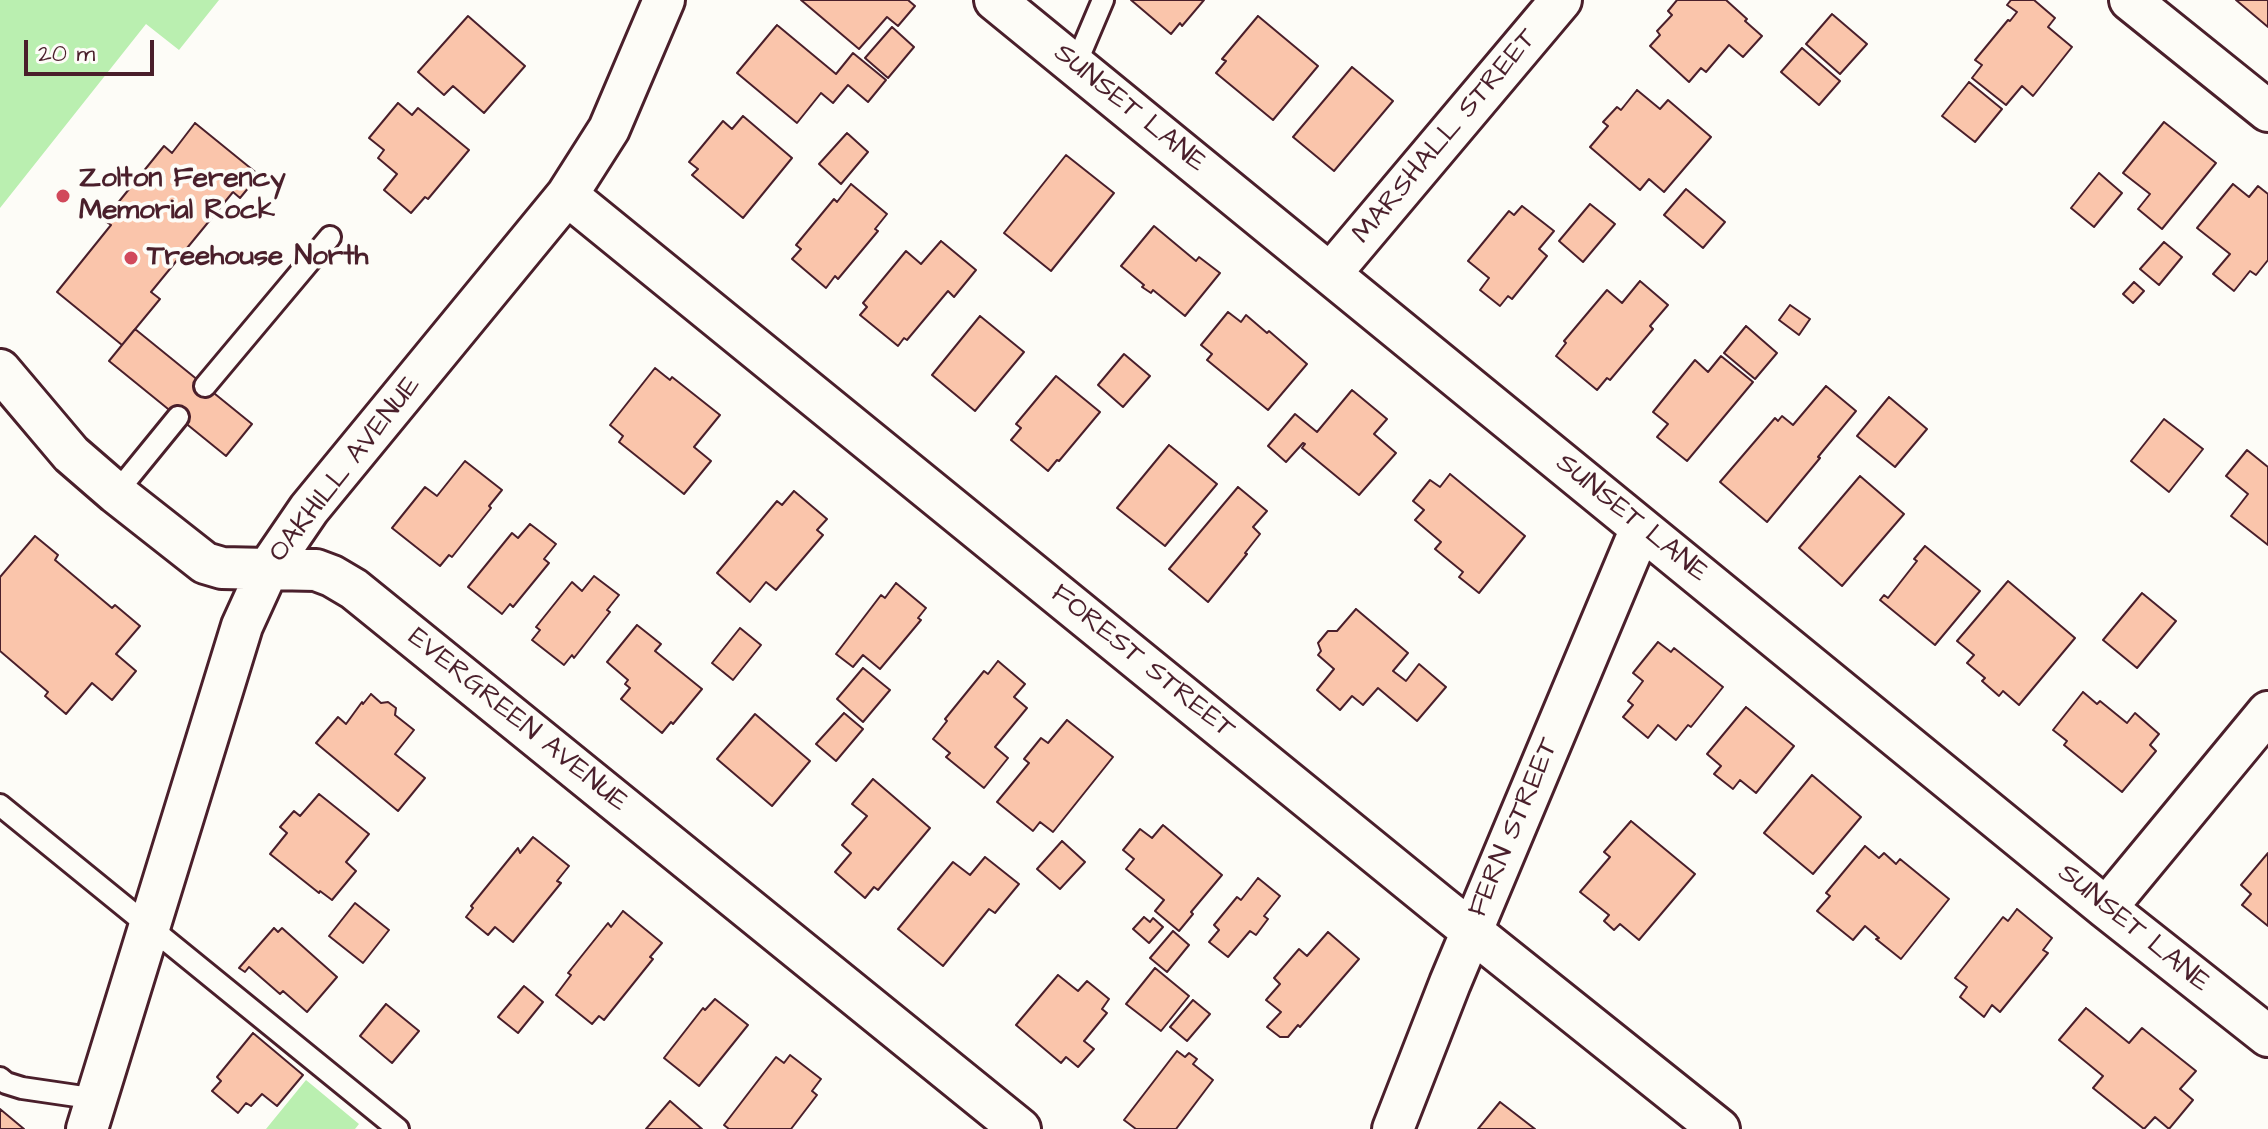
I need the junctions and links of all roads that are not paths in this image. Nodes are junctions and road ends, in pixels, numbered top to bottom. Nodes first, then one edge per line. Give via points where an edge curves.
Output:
1 (664, 0) edge
2 (995, 0) edge
3 (1103, 0) edge
4 (1561, 0) edge
5 (2130, 0) edge
6 (1075, 66) junction
7 (2268, 111) edge
8 (567, 195) junction
9 (330, 237) dead end
10 (1331, 273) junction
11 (0, 370) edge
12 (205, 386) dead end
13 (178, 417) dead end
14 (116, 493) junction
15 (1641, 528) junction
16 (268, 569) junction
17 (2268, 712) edge
18 (0, 805) edge
19 (2106, 908) junction
20 (150, 926) junction
21 (1472, 931) junction
22 (2268, 1036) edge
23 (0, 1078) edge
24 (96, 1120) edge
25 (398, 1129) edge
26 (1020, 1129) edge
27 (1393, 1129) edge
28 (1719, 1129) edge

1 - 8 street, OAKHILL AVENUE via 609,129
2 - 6 street, SUNSET LANE
3 - 6 lane
4 - 10 street, MARSHALL STREET
5 - 7 street
6 - 10 street, SUNSET LANE
8 - 16 street, OAKHILL AVENUE via 309,509
8 - 21 street, FOREST STREET
9 - 12 lane
10 - 15 street, SUNSET LANE
11 - 14 street, EVERGREEN AVENUE via 71,454
13 - 14 lane
14 - 16 street, EVERGREEN AVENUE via 205,563
15 - 19 street, SUNSET LANE
15 - 21 street, FERN STREET
16 - 20 street, OAKHILL AVENUE via 242,626
16 - 26 street, EVERGREEN AVENUE via 316,570 354,589
17 - 19 street
18 - 20 lane
19 - 22 street, SUNSET LANE
20 - 24 street, OAKHILL AVENUE
20 - 25 lane
21 - 27 street, FERN STREET
21 - 28 street, FOREST STREET
23 - 24 lane

